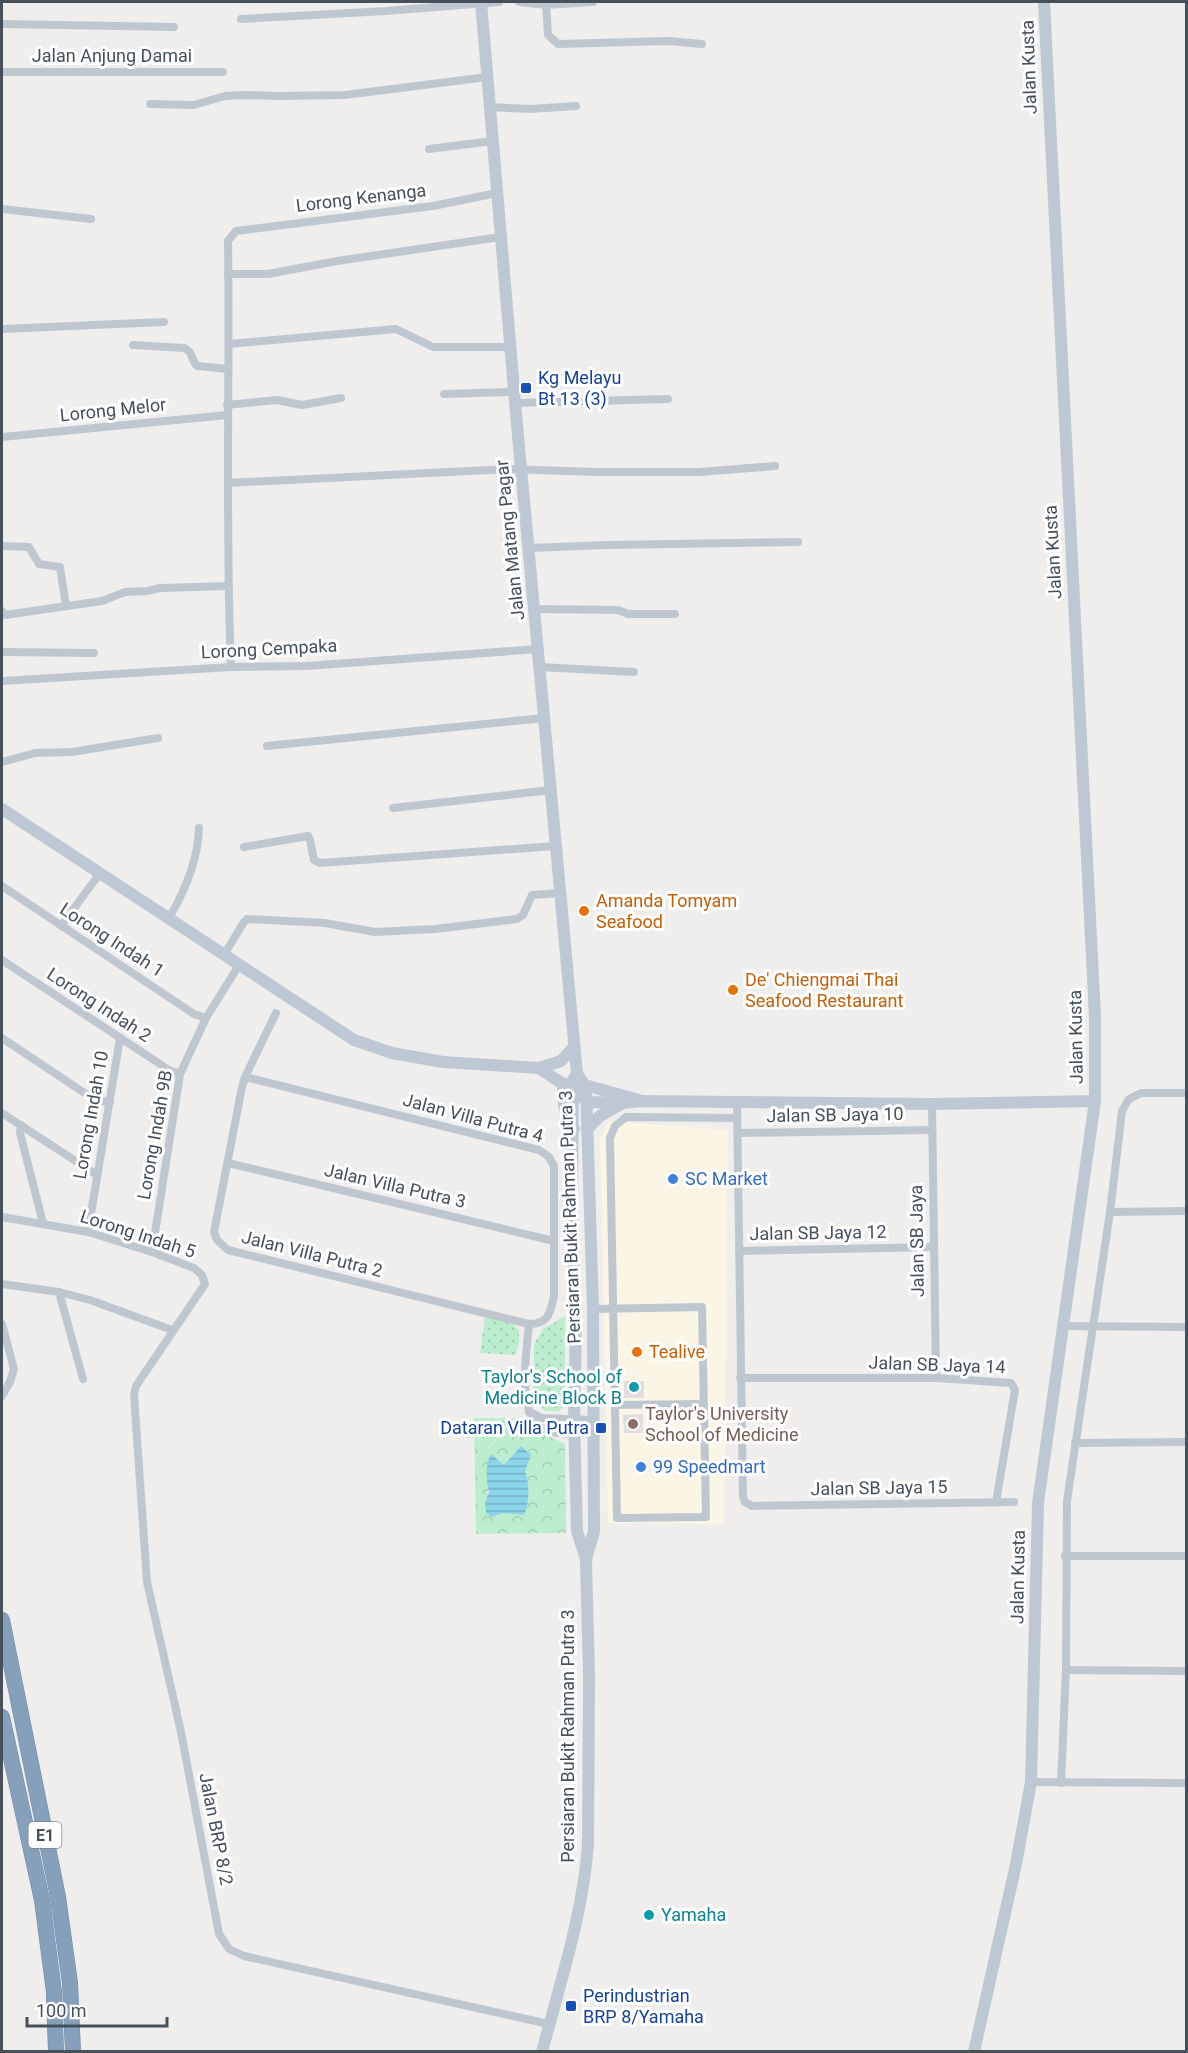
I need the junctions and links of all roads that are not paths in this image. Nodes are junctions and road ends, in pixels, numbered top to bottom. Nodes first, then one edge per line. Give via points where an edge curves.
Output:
1 (481, 2) edge
2 (499, 2) edge
3 (519, 2) edge
4 (593, 2) edge
5 (1044, 2) edge
6 (546, 5) junction
7 (241, 19) dead end
8 (2, 24) edge
9 (174, 27) dead end
10 (702, 44) dead end
11 (2, 72) edge
12 (223, 72) dead end
13 (487, 77) junction
14 (150, 104) dead end
15 (490, 106) junction
16 (576, 106) dead end
17 (493, 141) junction
18 (429, 149) dead end
19 (497, 193) junction
20 (2, 209) edge
21 (91, 219) dead end
22 (500, 237) junction
23 (228, 274) junction
24 (164, 322) dead end
25 (2, 329) edge
26 (229, 344) junction
27 (134, 345) dead end
28 (511, 347) junction
29 (228, 369) junction
30 (444, 394) dead end
31 (341, 398) dead end
32 (515, 398) junction
33 (668, 399) dead end
34 (227, 405) junction
35 (227, 415) junction
36 (2, 437) edge
37 (775, 466) dead end
38 (521, 471) junction
39 (228, 483) junction
40 (798, 542) dead end
41 (2, 546) edge
42 (528, 549) junction
43 (229, 586) junction
44 (66, 606) junction
45 (534, 609) junction
46 (2, 610) edge
47 (675, 614) dead end
48 (539, 649) junction
49 (2, 652) edge
50 (94, 653) dead end
51 (231, 667) junction
52 (540, 667) junction
53 (634, 672) dead end
54 (2, 681) edge
55 (544, 718) junction
56 (158, 738) dead end
57 (267, 746) dead end
58 (2, 762) edge
59 (551, 790) junction
60 (393, 808) dead end
61 (2, 809) edge
62 (199, 828) dead end
63 (555, 846) junction
64 (244, 847) dead end
65 (100, 873) junction
66 (2, 886) edge
67 (559, 893) junction
68 (169, 918) junction
69 (61, 926) junction
70 (224, 955) junction
71 (2, 960) edge
72 (239, 965) junction
73 (276, 1012) dead end
74 (206, 1018) junction
75 (2, 1038) edge
76 (120, 1038) junction
77 (573, 1048) junction
78 (544, 1067) junction
79 (180, 1074) junction
80 (245, 1077) junction
81 (575, 1083) junction
82 (1186, 1093) edge
83 (586, 1100) junction
84 (641, 1101) junction
85 (705, 1101) junction
86 (1095, 1101) junction
87 (110, 1102) junction
88 (737, 1102) junction
89 (622, 1104) junction
90 (932, 1104) junction
91 (2, 1113) edge
92 (705, 1118) junction
93 (737, 1118) junction
94 (21, 1125) junction
95 (581, 1129) junction
96 (932, 1130) junction
97 (738, 1133) junction
98 (228, 1163) junction
99 (97, 1175) junction
100 (590, 1195) junction
101 (572, 1207) junction
102 (1186, 1211) edge
103 (1110, 1212) junction
104 (2, 1217) edge
105 (43, 1223) junction
106 (88, 1232) junction
107 (554, 1241) junction
108 (934, 1247) junction
109 (739, 1251) junction
110 (152, 1252) junction
111 (2, 1284) edge
112 (59, 1292) junction
113 (593, 1309) junction
114 (614, 1309) junction
115 (2, 1324) edge
116 (529, 1324) junction
117 (1063, 1326) junction
118 (1092, 1326) junction
119 (1186, 1327) edge
120 (172, 1330) junction
121 (740, 1378) junction
122 (936, 1378) junction
123 (83, 1379) dead end
124 (136, 1386) joint
125 (2, 1396) edge
126 (704, 1404) junction
127 (615, 1406) junction
128 (529, 1412) junction
129 (574, 1420) junction
130 (593, 1427) junction
131 (574, 1433) junction
132 (1186, 1442) edge
133 (1075, 1443) junction
134 (996, 1502) junction
135 (1014, 1502) dead end
136 (1065, 1556) junction
137 (1186, 1556) edge
138 (586, 1559) junction
139 (2, 1620) edge
140 (1066, 1670) junction
141 (1186, 1671) edge
142 (2, 1718) edge
143 (1031, 1782) junction
144 (1061, 1783) junction
145 (1186, 1783) edge
146 (549, 2024) junction
147 (56, 2052) edge
148 (73, 2052) edge
149 (542, 2052) edge
150 (974, 2052) edge

1 - 2 street
1 - 7 street
1 - 13 street, Jalan Matang Pagar
3 - 6 street
4 - 6 street
5 - 86 street, Jalan Kusta via 1095,1017
6 - 10 street via 548,34 558,44
8 - 9 street
11 - 12 street, Jalan Anjung Damai
13 - 14 street via 345,95 244,95 194,105
13 - 15 street, Jalan Matang Pagar
15 - 16 street
15 - 17 street, Jalan Matang Pagar
17 - 18 street
17 - 19 street, Jalan Matang Pagar
19 - 22 street, Jalan Matang Pagar
19 - 23 street, Lorong Kenanga via 433,206 236,231 228,241
20 - 21 street
22 - 23 street via 268,274
22 - 28 street, Jalan Matang Pagar
23 - 26 street
24 - 25 street
26 - 28 street via 396,329 433,346
26 - 29 street
27 - 29 street via 184,348 197,366
28 - 32 street, Jalan Matang Pagar
29 - 34 street
30 - 32 street
31 - 34 street via 302,405 277,400
32 - 33 street
32 - 38 street, Jalan Matang Pagar
34 - 35 street
35 - 36 street, Lorong Melor
35 - 39 street
37 - 38 street via 699,472
38 - 39 street
38 - 42 street, Jalan Matang Pagar
39 - 43 street
40 - 42 street
41 - 44 street via 29,547 39,564 60,567
42 - 45 street, Jalan Matang Pagar
43 - 44 street via 125,592 102,601
43 - 51 street
44 - 46 street via 5,615
45 - 47 street
45 - 48 street, Jalan Matang Pagar
48 - 51 street, Lorong Cempaka via 307,666
48 - 52 street, Jalan Matang Pagar
49 - 50 street
51 - 54 street, Lorong Cempaka
52 - 53 street
52 - 55 street, Jalan Matang Pagar
55 - 57 street
55 - 59 street, Jalan Matang Pagar
56 - 58 street via 72,752 35,753
59 - 60 street
59 - 63 street, Jalan Matang Pagar
61 - 65 street
62 - 68 street via 199,847
63 - 64 street via 320,863 315,860 308,836
63 - 67 street, Jalan Matang Pagar
65 - 68 street
65 - 69 street
66 - 69 street, Lorong Indah 1
67 - 70 street via 532,895 517,919 435,929 375,932 325,923 247,918
67 - 77 street, Jalan Matang Pagar
68 - 70 street
69 - 74 street, Lorong Indah 1 via 194,1014
70 - 72 street
71 - 76 street, Lorong Indah 2
72 - 74 street, Lorong Indah 9B
72 - 78 street via 354,1040 392,1053 443,1062
73 - 80 street, Jalan Villa Putra 2
74 - 79 street, Lorong Indah 9B
75 - 87 street via 95,1100
76 - 79 street, Lorong Indah 2
76 - 87 street, Lorong Indah 10
77 - 78 street via 561,1061
77 - 81 street, Jalan Matang Pagar
78 - 81 street
79 - 110 street, Lorong Indah 9B
80 - 98 street, Jalan Villa Putra 2
80 - 107 street, Jalan Villa Putra 4 via 539,1150 554,1166
81 - 83 street, Persiaran Bukit Rahman Putra 3
81 - 84 street, Jalan Kusta
81 - 95 street via 564,1109 566,1119
82 - 103 street via 1141,1093 1129,1099 1122,1111
83 - 89 street, Jalan Kusta
83 - 95 street, Persiaran Bukit Rahman Putra 3
84 - 85 street, Jalan Kusta
84 - 89 street, Jalan Kusta
85 - 88 street, Jalan Kusta
85 - 92 street
86 - 90 street, Jalan Kusta
86 - 117 street, Jalan Kusta
87 - 99 street, Lorong Indah 10
88 - 90 street, Jalan Kusta
88 - 93 street
89 - 95 street
90 - 96 street, Jalan SB Jaya
91 - 94 street
92 - 93 street
92 - 114 street via 626,1117 615,1126 610,1138
93 - 97 street
94 - 99 street
94 - 105 street
95 - 100 street, Persiaran Bukit Rahman Putra 3
95 - 101 street, Persiaran Bukit Rahman Putra 3
96 - 97 street, Jalan SB Jaya 10
96 - 108 street, Jalan SB Jaya
97 - 109 street
98 - 107 street, Jalan Villa Putra 3
98 - 116 street, Jalan Villa Putra 2 via 214,1232 228,1250
99 - 106 street, Lorong Indah 10
100 - 101 street via 580,1211
100 - 113 street, Persiaran Bukit Rahman Putra 3
101 - 129 street, Persiaran Bukit Rahman Putra 3
102 - 103 street
103 - 118 street
104 - 105 street, Lorong Indah 5
105 - 106 street, Lorong Indah 5
106 - 110 street, Lorong Indah 5
107 - 116 street, Jalan Villa Putra 4 via 554,1296 550,1313 539,1324
108 - 109 street, Jalan SB Jaya 12
108 - 122 street, Jalan SB Jaya
109 - 121 street
110 - 120 street, Lorong Indah 5 via 194,1268 205,1284
111 - 112 street
112 - 120 street
112 - 123 street
113 - 114 street
113 - 130 street, Persiaran Bukit Rahman Putra 3
114 - 126 street via 702,1307
114 - 127 street
115 - 125 street via 14,1369
116 - 128 street
117 - 118 street
117 - 143 street, Jalan Kusta via 1038,1503
118 - 119 street
118 - 133 street
120 - 124 street, Lorong Indah 5
121 - 122 street, Jalan SB Jaya 14
121 - 134 street, Jalan SB Jaya 15 via 743,1497 752,1506
122 - 134 street, Jalan SB Jaya 14 via 1008,1382 1015,1388
124 - 146 street, Jalan BRP 8/2 via 147,1582 181,1732 219,1934 229,1949 244,1956
126 - 127 street
126 - 127 street via 706,1517 617,1518
128 - 129 street via 542,1418
128 - 131 street via 540,1427
129 - 130 street
129 - 131 street, Persiaran Bukit Rahman Putra 3
130 - 131 street
130 - 138 street, Persiaran Bukit Rahman Putra 3 via 594,1531
131 - 138 street, Persiaran Bukit Rahman Putra 3 via 577,1531
132 - 133 street
133 - 136 street
134 - 135 street, Jalan SB Jaya 15
136 - 137 street
136 - 140 street
138 - 146 street, Persiaran Bukit Rahman Putra 3 via 589,1778 586,1870
139 - 148 highway, E1 via 58,1898 70,1983
140 - 141 street
140 - 144 street
142 - 147 highway, E1 via 42,1900 54,1992
143 - 144 street
143 - 150 street, Jalan Kusta
144 - 145 street
146 - 149 street, Persiaran Bukit Rahman Putra 3

